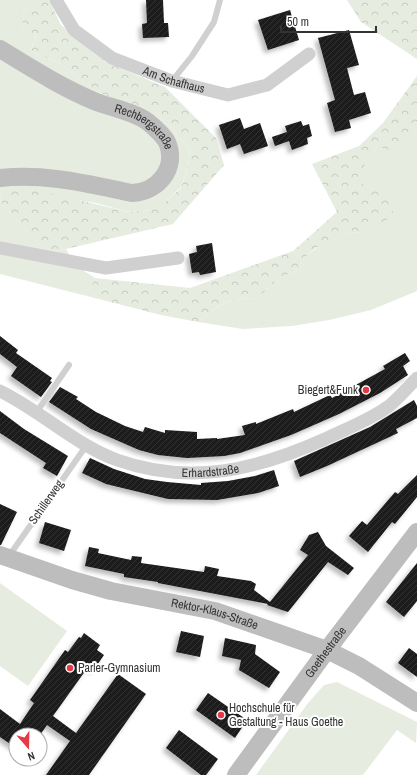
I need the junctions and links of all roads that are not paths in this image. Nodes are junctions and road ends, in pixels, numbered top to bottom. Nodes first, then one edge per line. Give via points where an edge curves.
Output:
1 (56, 0) edge
2 (220, 0) edge
3 (0, 49) edge
4 (309, 54) dead end
5 (172, 81) junction
6 (0, 178) edge
7 (0, 248) edge
8 (178, 258) dead end
9 (69, 365) dead end
10 (417, 378) edge
11 (0, 391) edge
12 (36, 413) junction
13 (86, 446) junction
14 (417, 532) edge
15 (4, 556) edge
16 (327, 650) junction
17 (417, 703) edge
18 (236, 775) edge

1 - 5 street, Am Schafhaus via 74,30 112,58
2 - 5 lane via 214,22
3 - 6 main road, Rechbergstraße via 56,84 147,121 166,142 170,154 166,176 142,193 54,178
4 - 5 street, Am Schafhaus via 268,85 228,94
7 - 8 street via 106,268
9 - 12 lane
10 - 13 street, Erhardstraße via 390,406 356,424 280,457 225,472 175,473 153,470 117,460
11 - 12 street, Erhardstraße
12 - 13 street, Erhardstraße
13 - 15 lane, Schillerweg
14 - 16 main road, Goethestraße
15 - 16 main road, Rektor-Klaus-Straße via 111,591 215,611
16 - 17 main road, Rektor-Klaus-Straße via 359,666
16 - 18 main road, Goethestraße

